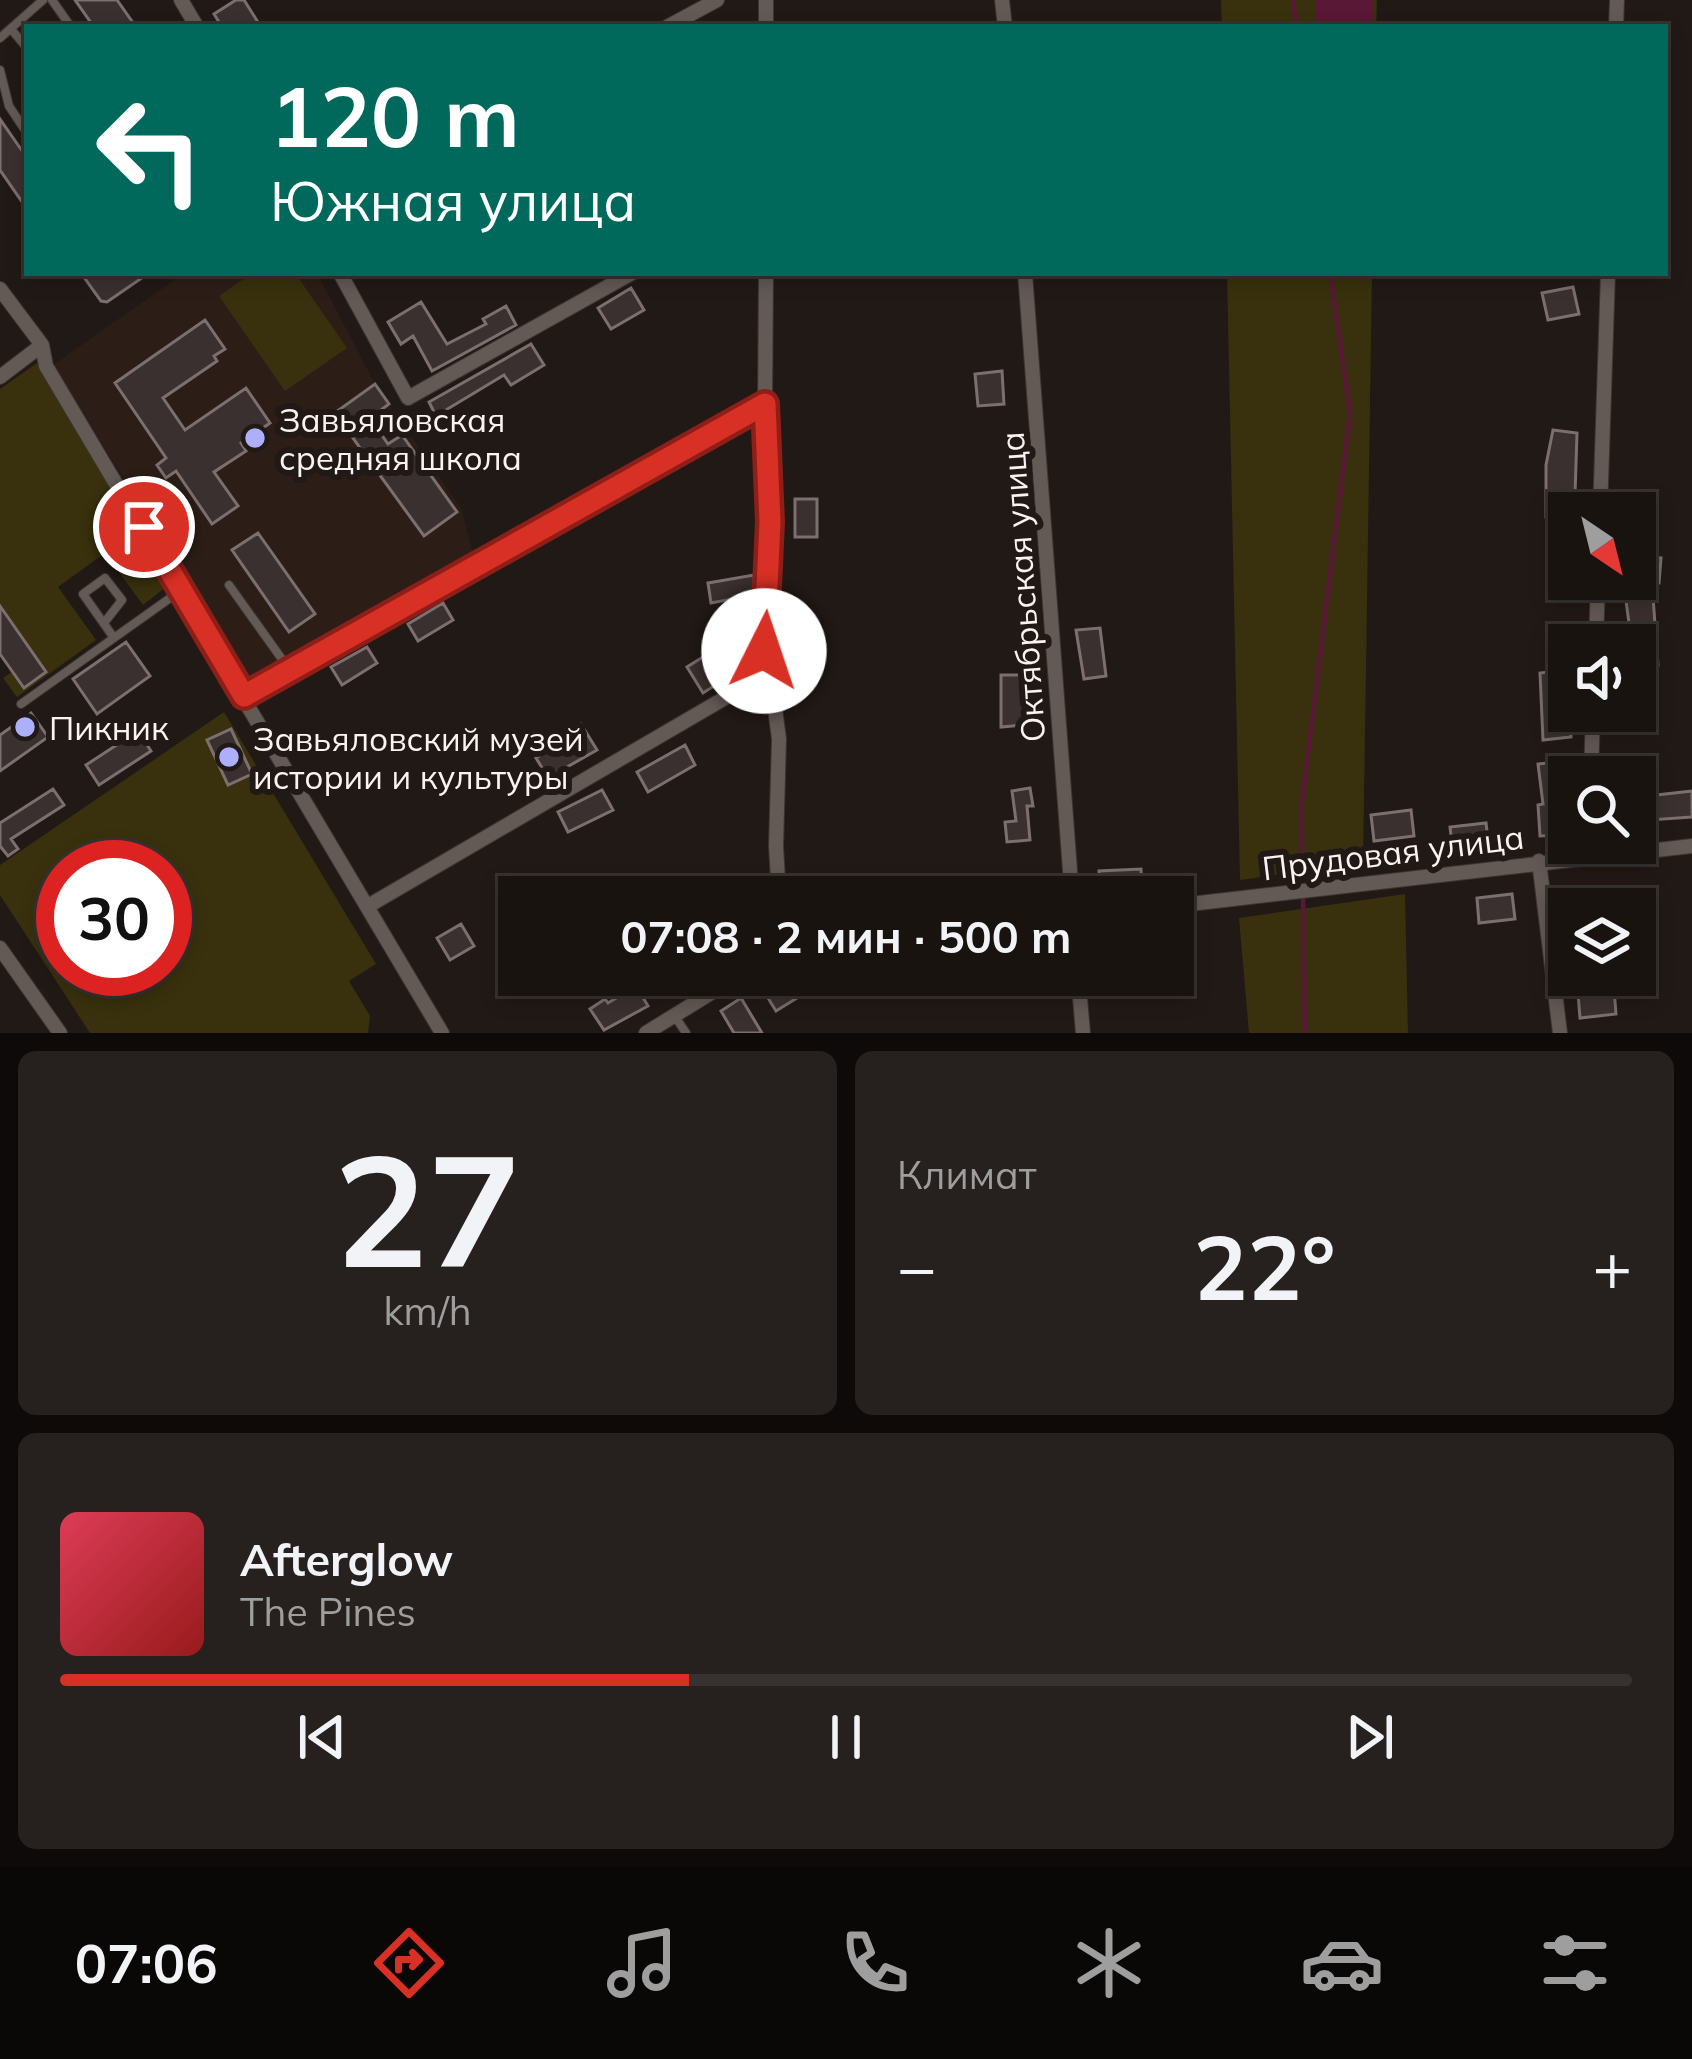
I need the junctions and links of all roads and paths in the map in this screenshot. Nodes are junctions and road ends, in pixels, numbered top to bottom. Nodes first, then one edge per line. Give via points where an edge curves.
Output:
1 (47, 0) edge
2 (717, 0) edge
3 (68, 24) edge
4 (673, 24) edge
5 (11, 29) junction
6 (0, 38) edge
7 (24, 44) edge
8 (0, 70) edge
9 (24, 128) edge
10 (342, 276) edge
11 (627, 276) edge
12 (766, 276) edge
13 (1025, 276) edge
14 (1608, 276) edge
15 (0, 290) edge
16 (42, 346) junction
17 (0, 376) edge
18 (765, 404) junction
19 (1601, 492) edge
20 (230, 584) dead end
21 (181, 590) junction
22 (104, 622) junction
23 (114, 638) junction
24 (290, 670) junction
25 (761, 677) junction
26 (244, 696) junction
27 (21, 704) dead end
28 (1692, 846) edge
29 (1656, 847) edge
30 (1548, 859) edge
31 (1539, 861) junction
32 (778, 876) edge
33 (1070, 876) edge
34 (1194, 903) edge
35 (368, 906) junction
36 (0, 948) edge
37 (705, 996) edge
38 (1079, 996) edge
39 (674, 1015) junction
40 (60, 1033) edge
41 (442, 1033) edge
42 (646, 1033) edge
43 (686, 1033) edge
44 (1082, 1033) edge
45 (1560, 1033) edge

1 - 3 lane
1 - 5 lane
2 - 4 street
5 - 6 lane
5 - 7 lane
8 - 9 lane
10 - 11 street via 408,398
12 - 18 street
13 - 33 street, Октябрьская улица
14 - 19 street
15 - 16 street
16 - 17 street
16 - 21 street
18 - 24 street
18 - 25 street via 770,522
20 - 24 lane
21 - 23 lane
21 - 26 street
22 - 22 lane via 83,594 105,578 122,600
22 - 23 lane
23 - 27 lane
24 - 26 street
25 - 32 street via 779,740
25 - 35 street
26 - 35 street
28 - 29 street, Прудовая улица
30 - 31 street, Прудовая улица
31 - 34 street, Прудовая улица
31 - 45 street
35 - 41 street
36 - 40 street
37 - 39 street
38 - 44 street
39 - 42 street
39 - 43 lane

